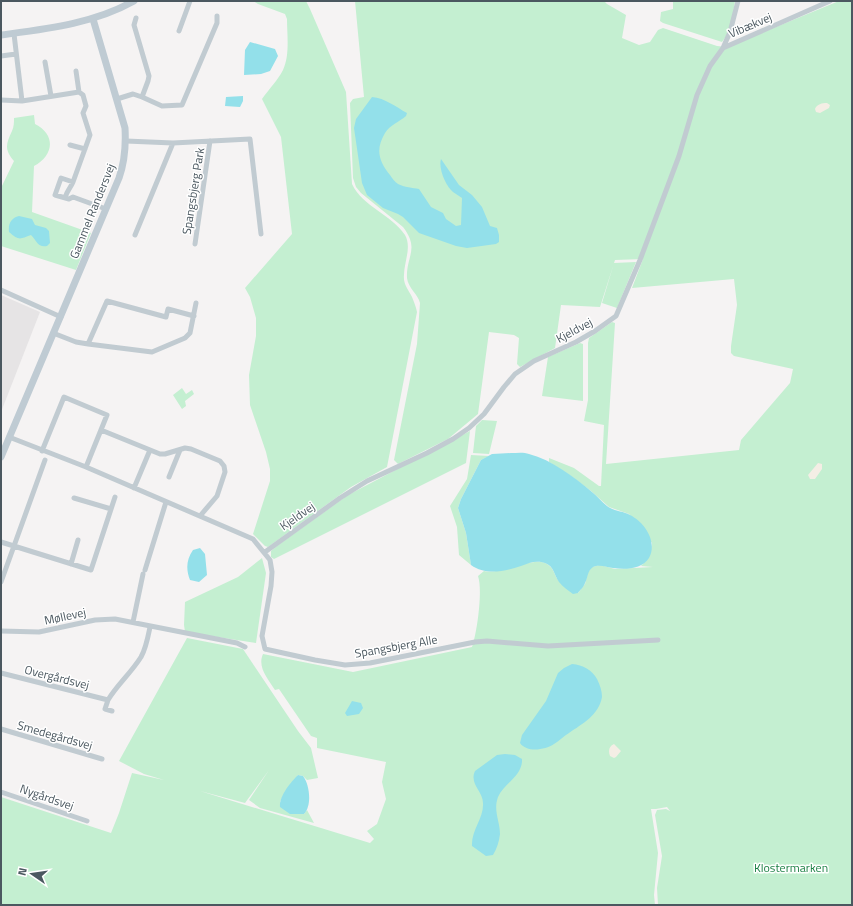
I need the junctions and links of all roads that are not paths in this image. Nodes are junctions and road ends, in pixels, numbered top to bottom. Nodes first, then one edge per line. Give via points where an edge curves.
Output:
1 (134, 1) edge
2 (190, 1) edge
3 (738, 1) edge
4 (830, 1) edge
5 (217, 16) dead end
6 (136, 18) dead end
7 (93, 19) junction
8 (179, 31) dead end
9 (14, 34) junction
10 (1, 35) edge
11 (723, 48) junction
12 (16, 54) junction
13 (1, 56) edge
14 (45, 62) dead end
15 (76, 71) dead end
16 (79, 92) junction
17 (51, 96) junction
18 (142, 97) junction
19 (117, 99) junction
20 (1, 100) edge
21 (22, 102) junction
22 (126, 141) junction
23 (210, 141) junction
24 (173, 142) junction
25 (70, 145) dead end
26 (85, 149) junction
27 (73, 182) junction
28 (65, 198) junction
29 (106, 209) junction
30 (260, 234) dead end
31 (135, 235) dead end
32 (195, 244) dead end
33 (1, 290) edge
34 (196, 303) dead end
35 (194, 316) junction
36 (61, 317) junction
37 (53, 333) junction
38 (88, 344) junction
39 (101, 430) junction
40 (10, 437) junction
41 (150, 450) junction
42 (180, 450) junction
43 (42, 451) junction
44 (1, 457) edge
45 (45, 460) dead end
46 (86, 467) junction
47 (169, 477) dead end
48 (134, 488) junction
49 (114, 497) dead end
50 (74, 498) dead end
51 (166, 502) junction
52 (111, 509) junction
53 (200, 516) junction
54 (78, 540) dead end
55 (1, 542) edge
56 (13, 545) junction
57 (265, 552) junction
58 (71, 564) junction
59 (1, 582) edge
60 (133, 622) junction
61 (150, 627) junction
62 (1, 631) edge
63 (658, 640) dead end
64 (245, 646) dead end
65 (1, 673) edge
66 (108, 700) junction
67 (112, 711) dead end
68 (1, 729) edge
69 (102, 759) dead end
70 (1, 792) edge
71 (87, 821) dead end

1 - 7 street
2 - 8 street
3 - 11 street, Kjeldvej
4 - 11 street, Vibækvej
5 - 18 street via 217,23 182,105 162,106
6 - 18 street via 134,25 149,76
7 - 9 street
7 - 19 street, Gammel Randersvej
9 - 10 street
9 - 12 street
11 - 57 street, Kjeldvej via 710,66 697,95 679,156 616,316 595,332 534,361 516,374 484,414 454,439 367,481
12 - 13 street
12 - 21 street
14 - 17 street
15 - 16 street
16 - 17 street
16 - 26 street via 83,95 86,106 83,113 90,135
17 - 21 street
18 - 19 street via 133,94
19 - 22 street, Gammel Randersvej
20 - 21 street
22 - 24 street, Spangsbjerg Park
22 - 29 street, Gammel Randersvej via 123,166
23 - 24 street, Spangsbjerg Park
23 - 30 street, Spangsbjerg Park via 250,139
23 - 32 street, Spangsbjerg Park
24 - 31 street
25 - 26 street
26 - 27 street
27 - 28 street via 67,189
27 - 28 street via 61,178 55,195
28 - 29 street via 73,197
29 - 36 street, Gammel Randersvej
33 - 36 street
34 - 35 street
35 - 38 street via 190,333 185,338 152,352
35 - 38 street via 168,309 166,317 107,301
36 - 37 street, Gammel Randersvej
37 - 38 street
37 - 40 street, Gammel Randersvej
39 - 41 street
39 - 43 street via 107,415 64,397
39 - 46 street
40 - 43 street, Spangsbjerg Alle
40 - 44 street, Gammel Randersvej
41 - 42 street via 166,454
41 - 48 street
42 - 47 street
42 - 53 street via 191,449 220,461 224,466 225,472 216,496
43 - 46 street, Spangsbjerg Alle
45 - 56 street
46 - 48 street, Spangsbjerg Alle
48 - 51 street, Spangsbjerg Alle
49 - 52 street
50 - 52 street
51 - 53 street, Spangsbjerg Alle
51 - 60 street via 144,572
52 - 58 street via 91,570
53 - 57 street, Spangsbjerg Alle via 252,539
54 - 58 street
55 - 56 street
56 - 58 street
56 - 59 street
57 - 63 street, Spangsbjerg Alle via 270,560 272,572 262,636 265,649 345,665 370,663 487,641 548,646
60 - 61 street, Møllevej
60 - 62 street, Møllevej via 115,619 95,620 39,632
61 - 64 street, Møllevej
61 - 66 street via 141,656
65 - 66 street, Overgårdsvej
66 - 67 street via 105,709
68 - 69 street, Smedegårdsvej
70 - 71 street, Nygårdsvej

